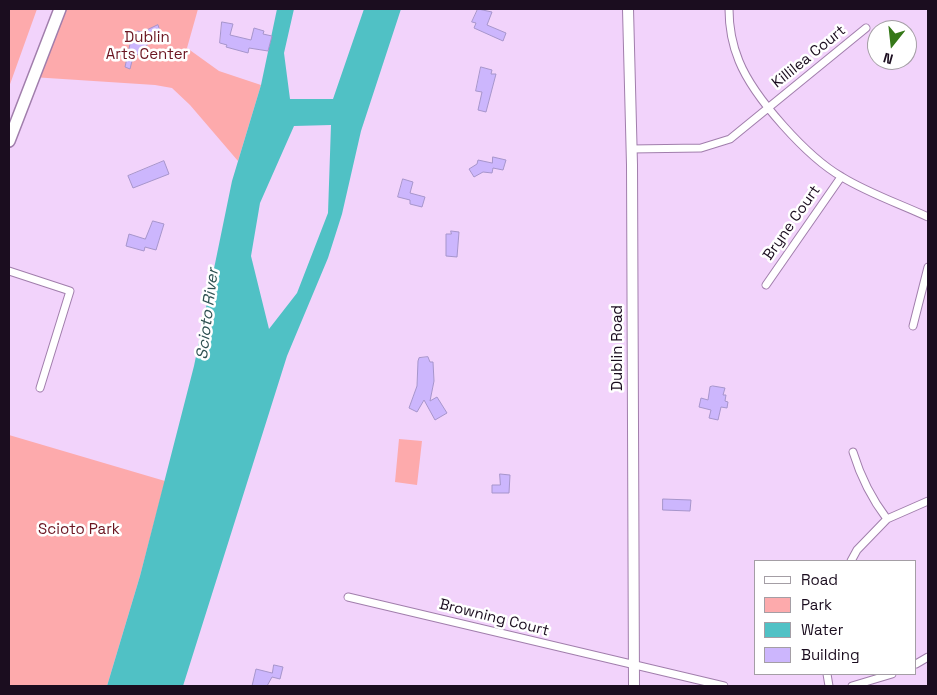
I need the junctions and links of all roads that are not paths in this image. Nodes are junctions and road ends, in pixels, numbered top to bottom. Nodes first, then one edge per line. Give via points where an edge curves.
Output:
1 (60, 9) edge
2 (628, 9) edge
3 (729, 9) edge
4 (866, 28) dead end
5 (769, 108) junction
6 (9, 141) edge
7 (631, 149) junction
8 (841, 177) junction
9 (928, 217) edge
10 (928, 267) edge
11 (9, 271) edge
12 (766, 284) dead end
13 (913, 326) dead end
14 (40, 388) dead end
15 (853, 452) dead end
16 (928, 501) edge
17 (887, 519) junction
18 (852, 560) edge
19 (348, 597) dead end
20 (928, 657) edge
21 (917, 663) edge
22 (634, 666) junction
23 (889, 675) edge
24 (634, 686) edge
25 (724, 686) edge
26 (852, 686) edge

1 - 6 main road
2 - 7 main road, Dublin Road
3 - 5 street via 732,43
4 - 5 street, Killilea Court
5 - 7 street, Killilea Court via 738,134 711,146
5 - 8 street via 806,148
7 - 22 main road, Dublin Road
8 - 9 street
8 - 12 street, Bryne Court
10 - 13 street
11 - 14 street via 70,291
15 - 17 street via 871,497
16 - 17 street
17 - 18 street
19 - 22 street, Browning Court
20 - 21 street
22 - 24 main road, Dublin Road
22 - 25 street, Browning Court
23 - 26 street

